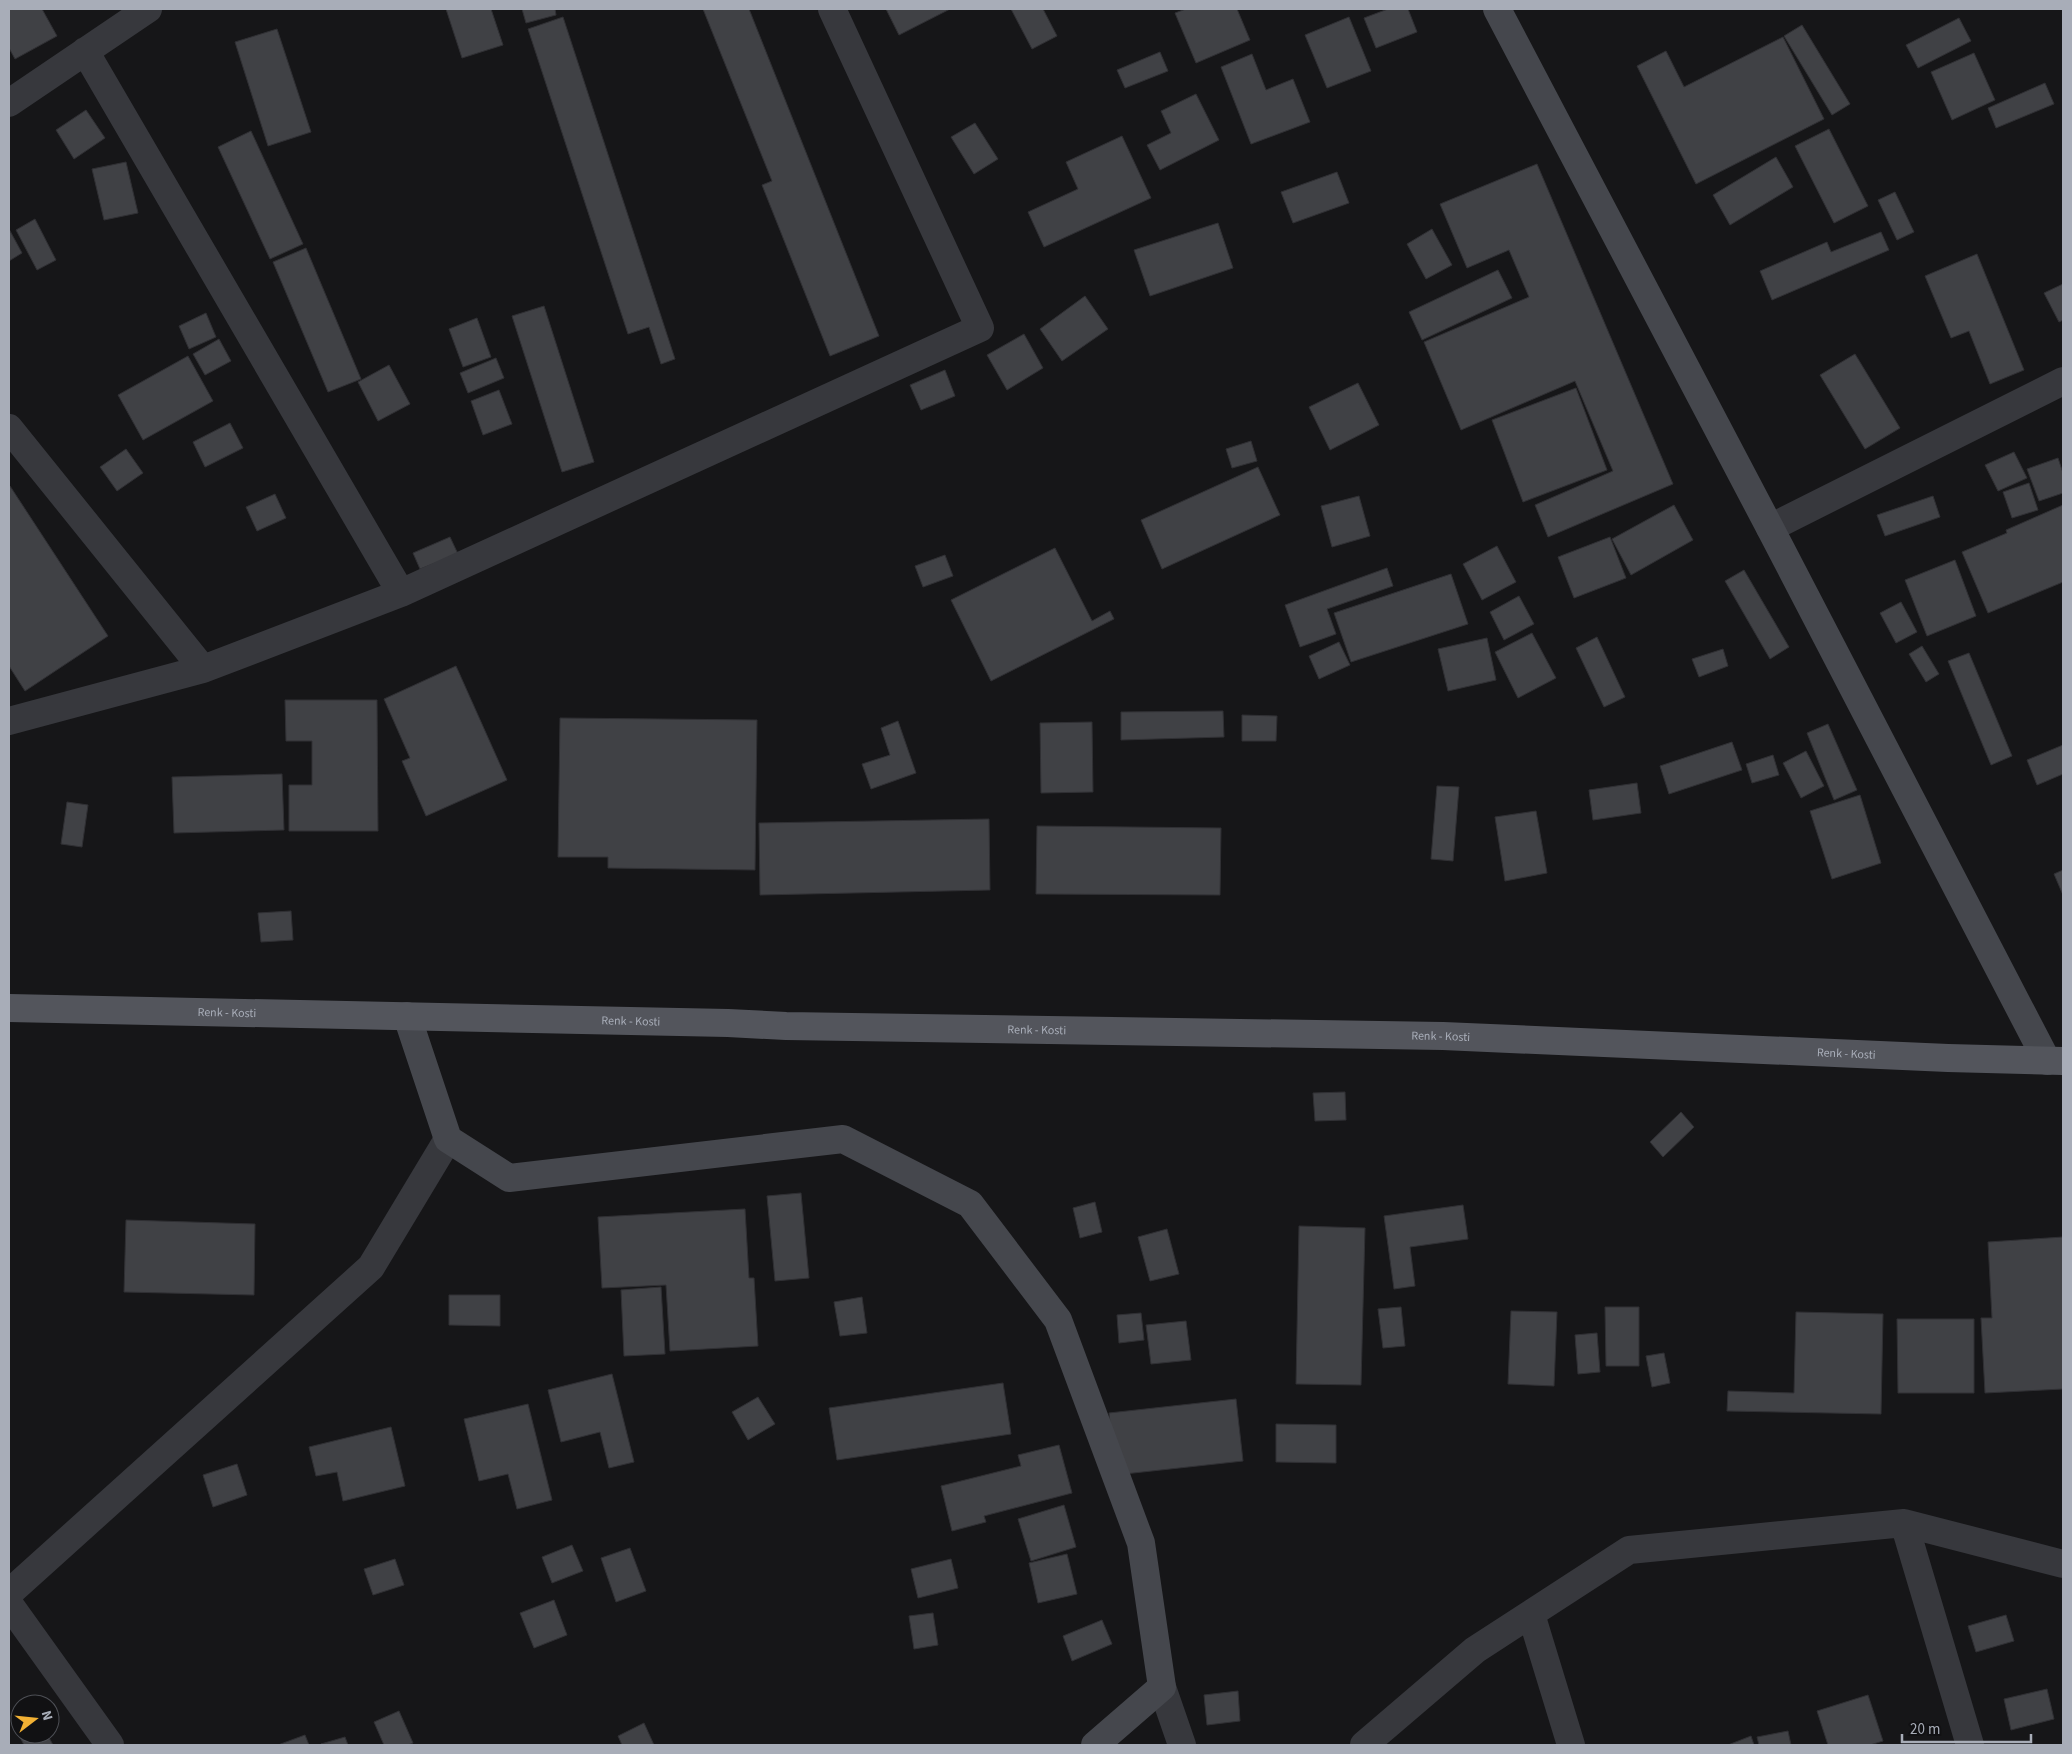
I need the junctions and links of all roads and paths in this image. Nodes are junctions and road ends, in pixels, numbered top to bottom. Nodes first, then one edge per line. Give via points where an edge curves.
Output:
1 (148, 9) edge
2 (832, 9) edge
3 (1497, 9) edge
4 (86, 51) junction
5 (9, 103) edge
6 (2063, 382) edge
7 (9, 428) edge
8 (1770, 528) junction
9 (401, 593) junction
10 (203, 669) junction
11 (9, 722) edge
12 (9, 1008) edge
13 (407, 1016) junction
14 (2055, 1061) edge
15 (448, 1139) junction
16 (1904, 1523) junction
17 (2063, 1564) edge
18 (9, 1593) edge
19 (9, 1604) edge
20 (1531, 1614) junction
21 (1162, 1687) junction
22 (110, 1745) edge
23 (1095, 1745) edge
24 (1182, 1745) edge
25 (1364, 1745) edge
26 (1571, 1745) edge
27 (1970, 1745) edge

1 - 4 street
2 - 9 street via 980,328
3 - 8 street
4 - 5 street
4 - 9 street
6 - 8 street
7 - 10 street
8 - 14 street
9 - 10 street
10 - 11 street
12 - 13 main road, Renk - Kosti
13 - 14 main road, Renk - Kosti via 786,1026 1443,1036
13 - 15 street
15 - 18 street via 370,1266
15 - 21 street via 509,1178 844,1139 970,1204 1058,1320 1141,1543
16 - 17 street
16 - 20 street via 1629,1550
16 - 27 street
19 - 22 street
20 - 25 street via 1475,1650
20 - 26 street
21 - 23 street
21 - 24 street

